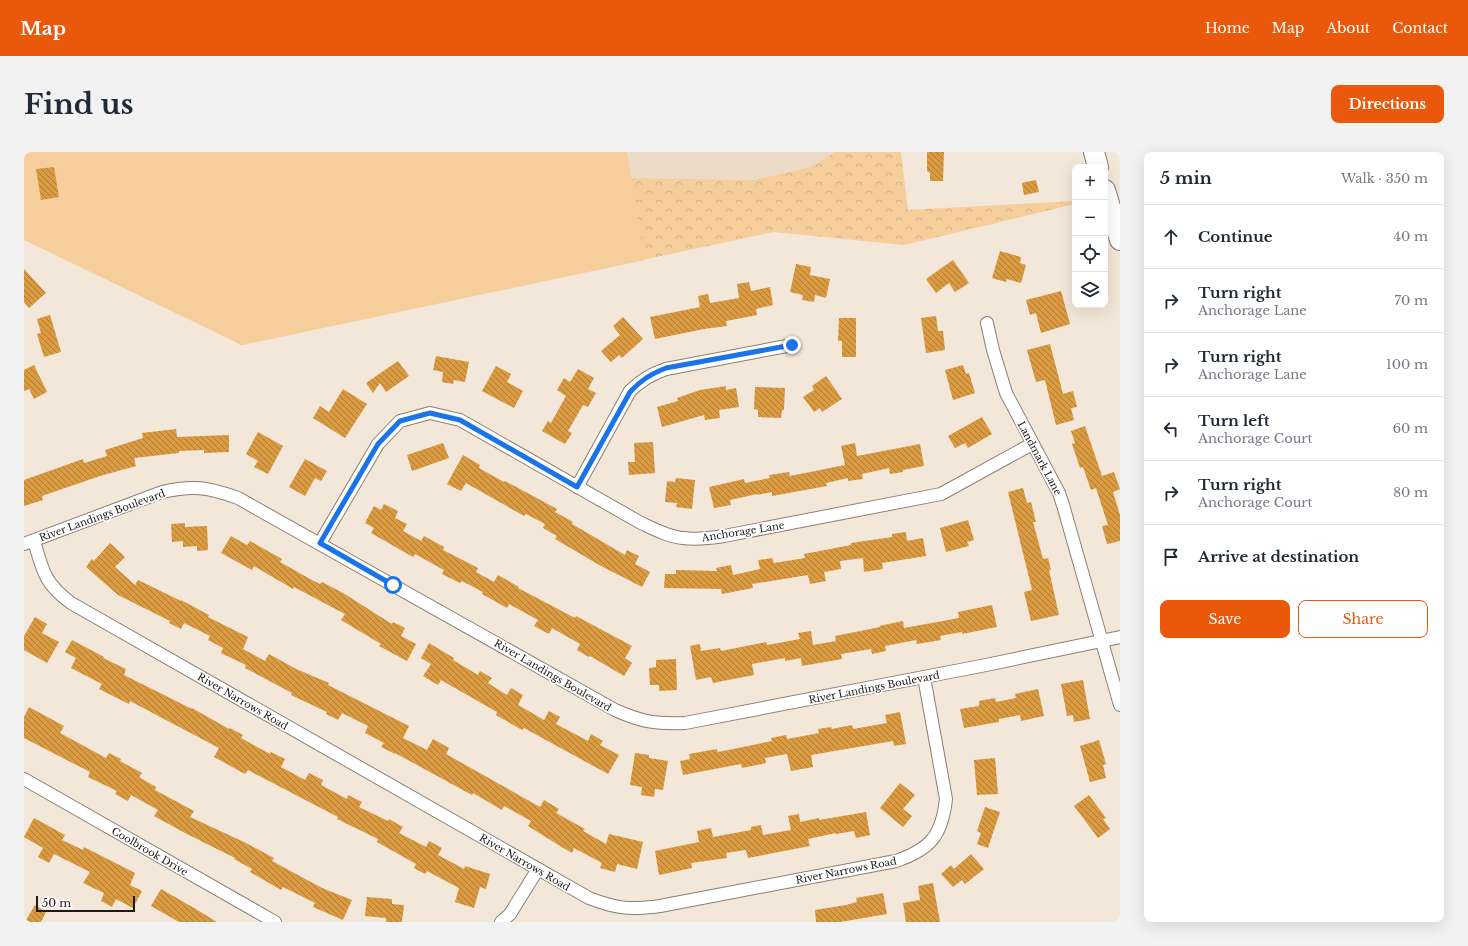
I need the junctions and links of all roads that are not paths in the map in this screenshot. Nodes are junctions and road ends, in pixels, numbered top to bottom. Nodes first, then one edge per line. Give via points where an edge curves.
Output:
1 (1094, 152) edge
2 (1097, 164) edge
3 (1108, 200) edge
4 (1120, 240) edge
5 (987, 323) dead end
6 (792, 345) dead end
7 (1032, 444) junction
8 (577, 487) junction
9 (29, 542) edge
10 (320, 543) junction
11 (1120, 637) edge
12 (1102, 641) junction
13 (924, 677) junction
14 (1120, 705) edge
15 (24, 779) edge
16 (538, 869) junction
17 (272, 921) edge
18 (501, 922) edge

1 - 2 main road
3 - 4 main road
5 - 7 street, Landmark Lane via 1006,393
6 - 8 street via 666,368 652,373 630,392
7 - 8 street, Anchorage Lane via 941,494 703,539 681,538 659,531
7 - 12 street, Landmark Lane via 1061,499
8 - 10 street, Anchorage Lane via 460,420 430,413 400,421 378,444
9 - 10 street, River Landings Boulevard via 162,492 200,488 220,491 238,498
9 - 16 street, River Narrows Road via 51,586 71,603
10 - 13 street, River Landings Boulevard via 615,710 649,723 685,723
11 - 12 street, River Landings Boulevard
12 - 13 street, River Landings Boulevard
12 - 14 street, Landmark Lane
13 - 16 street, River Narrows Road via 946,799 940,827 933,839 909,856 881,864 642,909 624,909 589,898
15 - 17 street, Coolbrook Drive
16 - 18 street via 510,914

